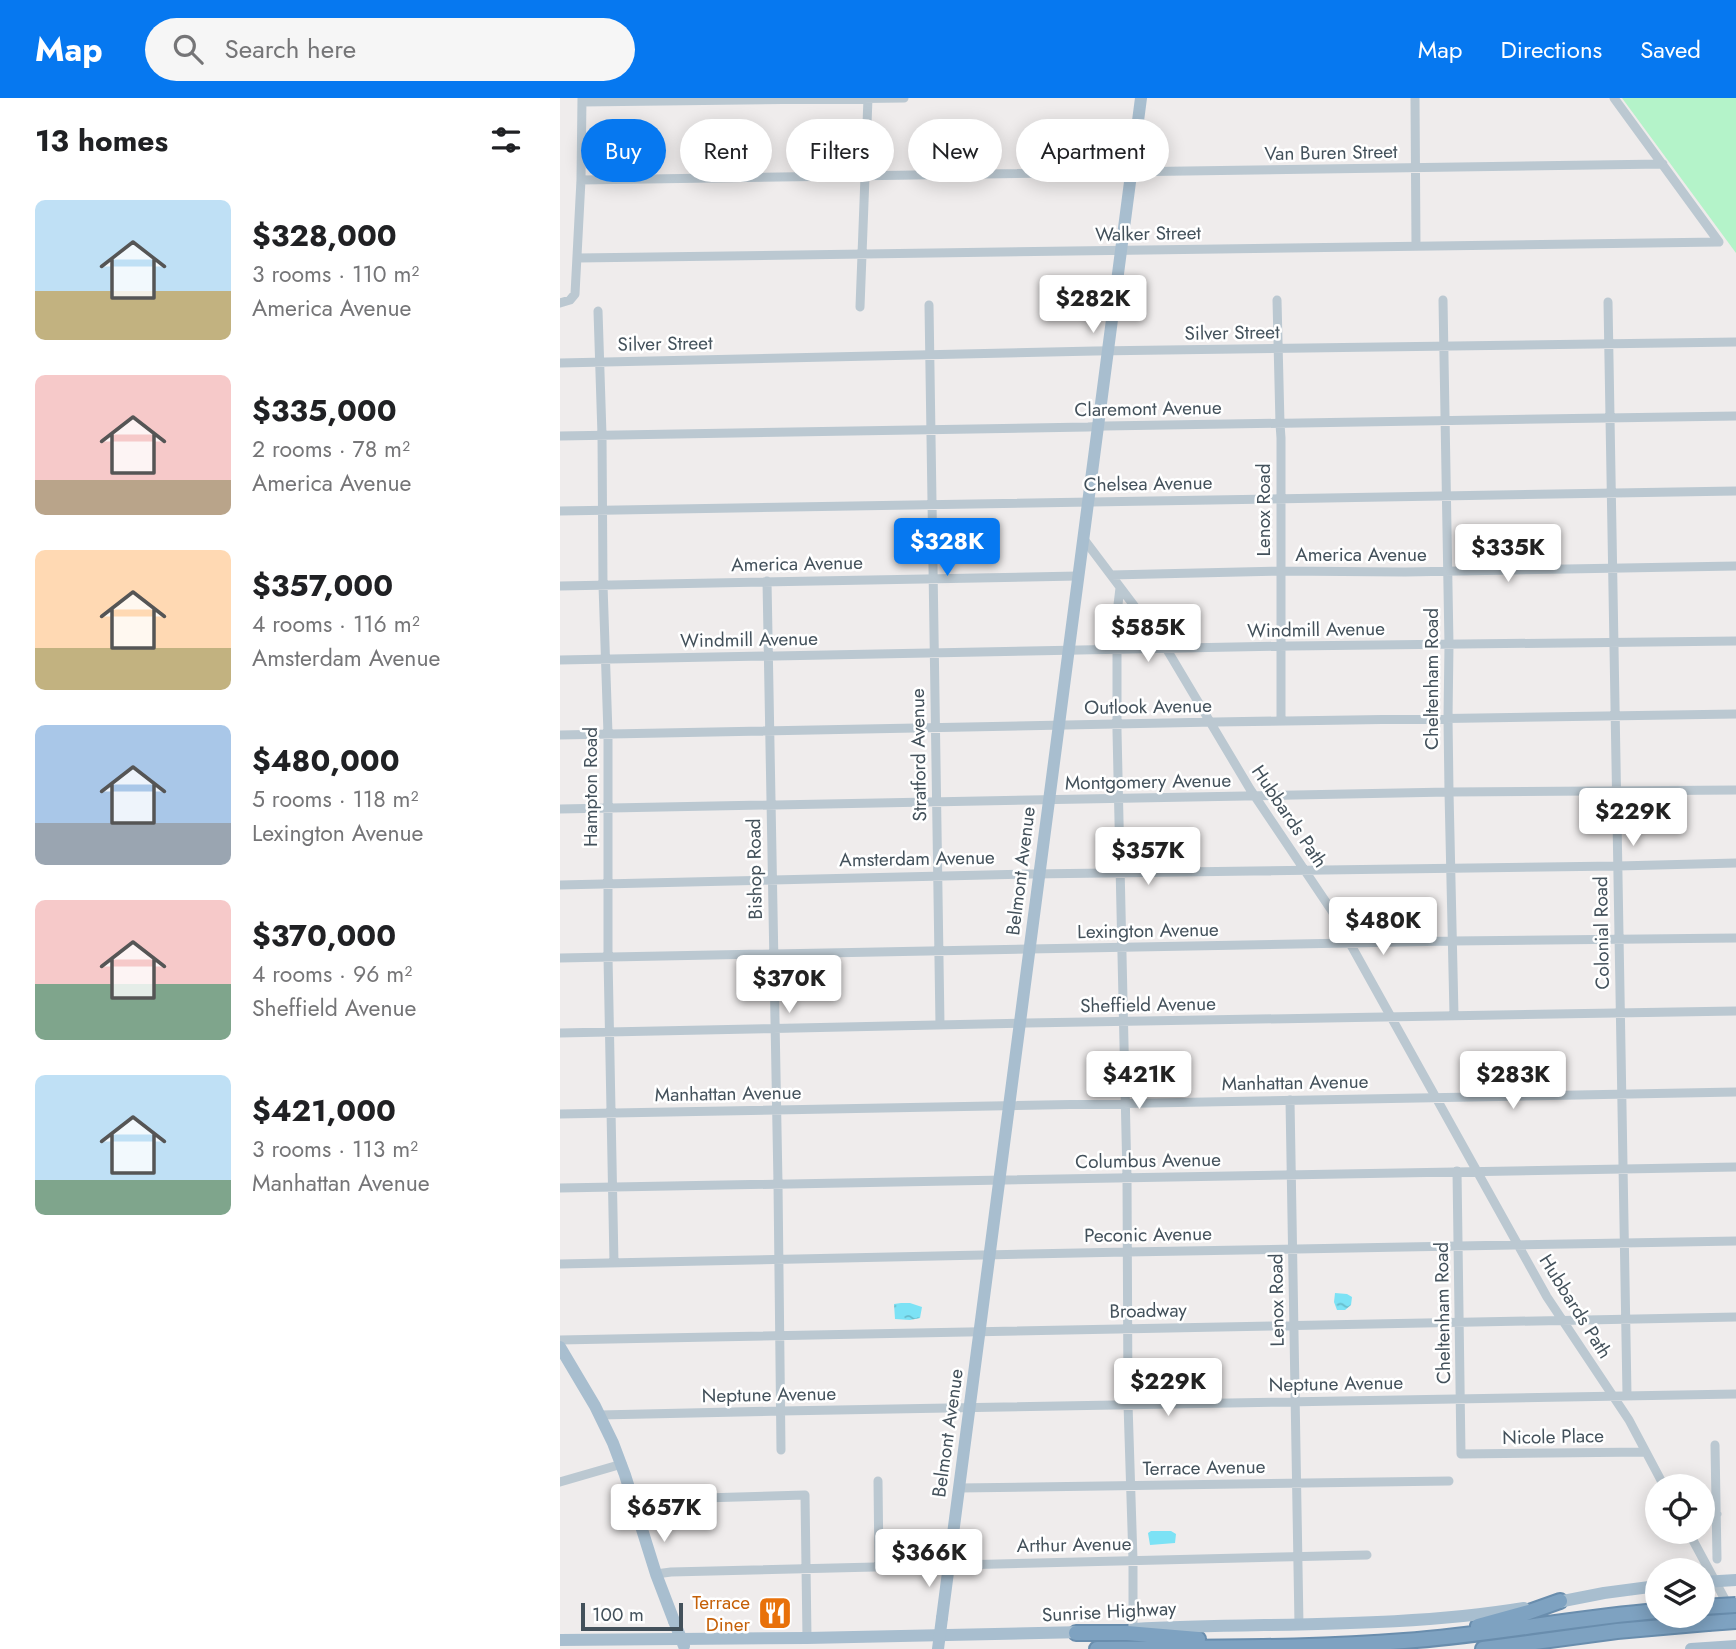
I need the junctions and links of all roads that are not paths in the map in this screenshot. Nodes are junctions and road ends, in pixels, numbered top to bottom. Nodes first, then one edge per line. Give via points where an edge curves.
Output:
1 (868, 98) edge
2 (904, 98) edge
3 (1141, 98) edge
4 (1415, 98) edge
5 (1614, 98) edge
6 (582, 100) edge
7 (582, 119) edge
8 (867, 119) edge
9 (1138, 119) edge
10 (1663, 164) junction
11 (1416, 168) junction
12 (1169, 171) edge
13 (1016, 174) edge
14 (894, 176) edge
15 (786, 177) edge
16 (666, 179) edge
17 (581, 180) edge
18 (865, 182) edge
19 (1130, 182) edge
20 (1416, 245) junction
21 (1121, 251) junction
22 (862, 254) junction
23 (578, 258) junction
24 (1277, 300) dead end
25 (1443, 300) dead end
26 (565, 302) edge
27 (1608, 302) dead end
28 (929, 305) dead end
29 (860, 307) dead end
30 (598, 311) dead end
31 (1736, 342) edge
32 (1609, 343) junction
33 (1443, 346) junction
34 (1278, 348) junction
35 (1107, 351) junction
36 (929, 355) junction
37 (600, 362) junction
38 (560, 363) edge
39 (1736, 416) edge
40 (1611, 419) junction
41 (1445, 421) junction
42 (1279, 424) junction
43 (1098, 426) junction
44 (931, 429) junction
45 (602, 435) junction
46 (560, 436) edge
47 (1736, 491) edge
48 (1612, 493) junction
49 (1447, 495) junction
50 (1281, 499) junction
51 (1088, 501) junction
52 (931, 504) junction
53 (603, 510) junction
54 (560, 511) edge
55 (1083, 538) junction
56 (1736, 566) edge
57 (1613, 568) junction
58 (1448, 570) junction
59 (1280, 571) junction
60 (1111, 575) junction
61 (1078, 576) junction
62 (932, 578) junction
63 (767, 581) junction
64 (603, 585) junction
65 (560, 586) edge
66 (1120, 588) junction
67 (1736, 641) edge
68 (1614, 642) junction
69 (1450, 645) junction
70 (1281, 646) junction
71 (1166, 648) junction
72 (1116, 649) junction
73 (1068, 650) junction
74 (934, 653) junction
75 (768, 656) junction
76 (604, 659) junction
77 (560, 660) edge
78 (1736, 714) edge
79 (1616, 716) junction
80 (1448, 718) junction
81 (1281, 720) junction
82 (1210, 722) junction
83 (1117, 724) junction
84 (1059, 725) junction
85 (935, 727) junction
86 (769, 731) junction
87 (608, 734) junction
88 (560, 735) edge
89 (1736, 790) edge
90 (1617, 791) junction
91 (1449, 792) junction
92 (1255, 796) junction
93 (1119, 798) junction
94 (1049, 800) junction
95 (936, 802) junction
96 (770, 805) junction
97 (560, 809) edge
98 (608, 809) junction
99 (1736, 863) edge
100 (1618, 866) junction
101 (1451, 867) junction
102 (1305, 870) junction
103 (1120, 873) junction
104 (1039, 874) junction
105 (938, 876) junction
106 (771, 879) junction
107 (560, 885) edge
108 (608, 885) junction
109 (1736, 939) edge
110 (1619, 940) junction
111 (1452, 942) junction
112 (1351, 943) junction
113 (1121, 947) junction
114 (1029, 949) junction
115 (939, 951) junction
116 (773, 954) junction
117 (608, 957) junction
118 (560, 958) edge
119 (1736, 1012) edge
120 (1620, 1013) junction
121 (1454, 1016) junction
122 (1391, 1017) junction
123 (1123, 1022) junction
124 (1020, 1024) junction
125 (940, 1025) junction
126 (774, 1028) junction
127 (609, 1032) junction
128 (560, 1033) edge
129 (1736, 1091) edge
130 (1621, 1094) junction
131 (1436, 1097) junction
132 (1290, 1100) junction
133 (1124, 1103) junction
134 (1009, 1105) junction
135 (776, 1110) junction
136 (611, 1113) junction
137 (560, 1114) edge
138 (1736, 1167) edge
139 (1622, 1169) junction
140 (1457, 1171) junction
141 (1478, 1171) junction
142 (1292, 1175) junction
143 (1127, 1178) junction
144 (999, 1180) junction
145 (778, 1184) junction
146 (612, 1187) junction
147 (560, 1188) edge
148 (1736, 1241) edge
149 (1624, 1243) junction
150 (1518, 1245) junction
151 (1458, 1246) junction
152 (1293, 1249) junction
153 (1127, 1252) junction
154 (989, 1255) junction
155 (779, 1259) junction
156 (614, 1263) junction
157 (560, 1264) edge
158 (1736, 1317) edge
159 (1625, 1318) junction
160 (1561, 1321) junction
161 (1459, 1322) junction
162 (1294, 1325) junction
163 (1127, 1328) junction
164 (979, 1331) junction
165 (780, 1335) junction
166 (560, 1340) edge
167 (560, 1346) edge
168 (1736, 1394) edge
169 (1612, 1395) junction
170 (1627, 1395) junction
171 (1461, 1398) junction
172 (1296, 1401) junction
173 (1128, 1404) junction
174 (970, 1408) junction
175 (781, 1410) junction
176 (600, 1415) junction
177 (1715, 1445) dead end
178 (781, 1450) dead end
179 (1646, 1452) junction
180 (1461, 1454) joint
181 (622, 1464) junction
182 (1658, 1474) edge
183 (878, 1481) dead end
184 (1449, 1481) dead end
185 (560, 1482) edge
186 (1297, 1483) junction
187 (1129, 1486) junction
188 (959, 1488) junction
189 (633, 1500) junction
190 (1717, 1514) joint
191 (1367, 1555) dead end
192 (1298, 1556) junction
193 (1717, 1559) dead end
194 (1133, 1560) junction
195 (949, 1564) junction
196 (879, 1567) junction
197 (806, 1569) junction
198 (656, 1574) junction
199 (1736, 1580) edge
200 (1715, 1582) edge
201 (1645, 1588) edge
202 (1715, 1591) edge
203 (1560, 1601) junction
204 (1736, 1605) edge
205 (1715, 1606) edge
206 (1645, 1612) edge
207 (1736, 1621) edge
208 (1299, 1625) junction
209 (1133, 1629) junction
210 (1076, 1633) junction
211 (807, 1638) junction
212 (560, 1640) edge
213 (1404, 1641) junction
214 (1266, 1646) junction
215 (1736, 1646) edge
216 (1720, 1648) edge
217 (686, 1649) edge
218 (938, 1649) edge
219 (1097, 1649) edge
220 (1483, 1649) edge
221 (1691, 1649) edge

1 - 2 street
1 - 6 street
1 - 8 street
3 - 9 main road, Belmont Avenue
4 - 11 street
5 - 10 street
6 - 7 street
10 - 11 street, Van Buren Street
10 - 20 street, Walker Street via 1719,242
11 - 12 street, Van Buren Street
11 - 20 street
13 - 14 street, Van Buren Street
15 - 16 street, Van Buren Street
17 - 23 street
18 - 22 street
19 - 21 main road, Belmont Avenue
20 - 21 street, Walker Street
21 - 22 street, Walker Street
21 - 35 main road, Belmont Avenue
22 - 23 street, Walker Street
22 - 29 street
23 - 26 street via 575,294
24 - 34 street, Lenox Road
25 - 33 street, Cheltenham Road
27 - 32 street, Colonial Road
28 - 36 street
30 - 37 street, Hampton Road
31 - 32 street, Silver Street
32 - 33 street, Silver Street
32 - 40 street, Colonial Road
33 - 34 street, Silver Street
33 - 41 street, Cheltenham Road
34 - 35 street, Silver Street
34 - 42 street, Lenox Road
35 - 36 street, Silver Street
35 - 43 main road, Belmont Avenue
36 - 37 street, Silver Street
36 - 44 street
37 - 38 street, Silver Street
37 - 45 street, Hampton Road
39 - 40 street, Claremont Avenue
40 - 41 street, Claremont Avenue
40 - 48 street, Colonial Road
41 - 42 street, Claremont Avenue
41 - 49 street, Cheltenham Road
42 - 43 street, Claremont Avenue
42 - 50 street, Lenox Road
43 - 44 street, Claremont Avenue
43 - 51 main road, Belmont Avenue
44 - 45 street, Claremont Avenue
44 - 52 street
45 - 46 street, Claremont Avenue
45 - 53 street, Hampton Road
47 - 48 street, Chelsea Avenue
48 - 49 street, Chelsea Avenue
48 - 57 street, Colonial Road
49 - 50 street, Chelsea Avenue
49 - 58 street, Cheltenham Road
50 - 51 street, Chelsea Avenue
50 - 59 street, Lenox Road
51 - 52 street, Chelsea Avenue
51 - 55 main road, Belmont Avenue
52 - 53 street, Chelsea Avenue
52 - 62 street, Stratford Avenue
53 - 54 street, Chelsea Avenue
53 - 64 street, Hampton Road
55 - 60 street, Hubbards Path
55 - 61 main road, Belmont Avenue
56 - 57 street, America Avenue
57 - 58 street, America Avenue
57 - 68 street, Colonial Road
58 - 59 street, America Avenue
58 - 69 street, Cheltenham Road
59 - 60 street, America Avenue
59 - 70 street, Lenox Road
60 - 66 street, Hubbards Path
61 - 62 street, America Avenue
61 - 73 main road, Belmont Avenue
62 - 63 street, America Avenue
62 - 74 street, Stratford Avenue
63 - 64 street, America Avenue
63 - 75 street, Bishop Road
64 - 65 street, America Avenue
64 - 76 street, Hampton Road
66 - 71 street, Hubbards Path
66 - 72 street
67 - 68 street, Windmill Avenue
68 - 69 street, Windmill Avenue
68 - 79 street, Colonial Road
69 - 70 street, Windmill Avenue
69 - 80 street, Cheltenham Road
70 - 71 street, Windmill Avenue
70 - 81 street, Lenox Road
71 - 72 street, Windmill Avenue
71 - 82 street, Hubbards Path
72 - 73 street, Windmill Avenue
72 - 83 street
73 - 74 street, Windmill Avenue
73 - 84 main road, Belmont Avenue
74 - 75 street, Windmill Avenue
74 - 85 street, Stratford Avenue
75 - 76 street, Windmill Avenue
75 - 86 street, Bishop Road
76 - 77 street, Windmill Avenue
76 - 87 street, Hampton Road
78 - 79 street, Outlook Avenue
79 - 80 street, Outlook Avenue
79 - 90 street, Colonial Road
80 - 81 street, Outlook Avenue
80 - 91 street, Cheltenham Road
81 - 82 street, Outlook Avenue
82 - 83 street, Outlook Avenue
82 - 92 street, Hubbards Path
83 - 84 street, Outlook Avenue
83 - 93 street
84 - 85 street, Outlook Avenue
84 - 94 main road, Belmont Avenue
85 - 86 street, Outlook Avenue
85 - 95 street, Stratford Avenue
86 - 87 street, Outlook Avenue
86 - 96 street, Bishop Road
87 - 88 street, Outlook Avenue
87 - 98 street, Hampton Road
89 - 90 street, Montgomery Avenue
90 - 91 street, Montgomery Avenue
90 - 100 street, Colonial Road
91 - 92 street, Montgomery Avenue
91 - 101 street, Cheltenham Road
92 - 93 street, Montgomery Avenue
92 - 102 street, Hubbards Path
93 - 94 street, Montgomery Avenue
93 - 103 street
94 - 95 street, Montgomery Avenue
94 - 104 main road, Belmont Avenue
95 - 96 street, Montgomery Avenue
95 - 105 street, Stratford Avenue
96 - 98 street, Montgomery Avenue
96 - 106 street, Bishop Road
97 - 98 street, Montgomery Avenue
98 - 108 street, Hampton Road
99 - 100 street, Amsterdam Avenue
100 - 101 street, Amsterdam Avenue
100 - 110 street, Colonial Road
101 - 102 street, Amsterdam Avenue
101 - 111 street, Cheltenham Road
102 - 103 street, Amsterdam Avenue
102 - 112 street, Hubbards Path
103 - 104 street, Amsterdam Avenue
103 - 113 street
104 - 105 street, Amsterdam Avenue
104 - 114 main road, Belmont Avenue
105 - 106 street, Amsterdam Avenue
105 - 115 street, Stratford Avenue
106 - 108 street, Amsterdam Avenue
106 - 116 street, Bishop Road
107 - 108 street, Amsterdam Avenue
108 - 117 street, Hampton Road
109 - 110 street, Lexington Avenue
110 - 111 street, Lexington Avenue
110 - 120 street, Colonial Road
111 - 112 street, Lexington Avenue
111 - 121 street, Cheltenham Road
112 - 113 street, Lexington Avenue
112 - 122 street, Hubbards Path
113 - 114 street, Lexington Avenue
113 - 123 street
114 - 115 street, Lexington Avenue
114 - 124 main road, Belmont Avenue
115 - 116 street, Lexington Avenue
115 - 125 street, Stratford Avenue
116 - 117 street, Lexington Avenue
116 - 126 street, Bishop Road
117 - 118 street, Lexington Avenue
117 - 127 street, Hampton Road
119 - 120 street, Sheffield Avenue
120 - 121 street, Sheffield Avenue
120 - 130 street, Colonial Road
121 - 122 street, Sheffield Avenue
122 - 123 street, Sheffield Avenue
122 - 131 street, Hubbards Path
123 - 124 street, Sheffield Avenue
123 - 133 street
124 - 125 street, Sheffield Avenue
124 - 134 main road, Belmont Avenue
125 - 126 street, Sheffield Avenue
126 - 127 street, Sheffield Avenue
126 - 135 street, Bishop Road
127 - 128 street, Sheffield Avenue
127 - 136 street, Hampton Road
129 - 130 street, Manhattan Avenue
130 - 131 street, Manhattan Avenue
130 - 139 street, Colonial Road
131 - 132 street, Manhattan Avenue
131 - 141 street, Hubbards Path
132 - 133 street, Manhattan Avenue
132 - 142 street, Lenox Road
133 - 134 street, Manhattan Avenue
133 - 143 street
134 - 135 street, Manhattan Avenue
134 - 144 main road, Belmont Avenue
135 - 136 street, Manhattan Avenue
135 - 145 street, Bishop Road
136 - 137 street, Manhattan Avenue
136 - 146 street, Hampton Road
138 - 139 street, Columbus Avenue
139 - 141 street, Columbus Avenue
139 - 149 street, Colonial Road
140 - 141 street, Columbus Avenue
140 - 142 street, Columbus Avenue
140 - 151 street, Cheltenham Road
141 - 150 street, Hubbards Path
142 - 143 street, Columbus Avenue
142 - 152 street, Lenox Road
143 - 144 street, Columbus Avenue
143 - 153 street
144 - 145 street, Columbus Avenue
144 - 154 main road, Belmont Avenue
145 - 146 street, Columbus Avenue
145 - 155 street, Bishop Road
146 - 147 street, Columbus Avenue
146 - 156 street, Hampton Road
148 - 149 street, Peconic Avenue
149 - 150 street, Peconic Avenue
149 - 159 street, Colonial Road
150 - 151 street, Peconic Avenue
150 - 160 street, Hubbards Path
151 - 152 street, Peconic Avenue
151 - 161 street, Cheltenham Road
152 - 153 street, Peconic Avenue
152 - 162 street, Lenox Road
153 - 154 street, Peconic Avenue
153 - 163 street
154 - 155 street, Peconic Avenue
154 - 164 main road, Belmont Avenue
155 - 156 street, Peconic Avenue
155 - 165 street, Bishop Road
156 - 157 street, Peconic Avenue
158 - 159 street, Broadway
159 - 160 street, Broadway
159 - 170 street, Colonial Road
160 - 161 street, Broadway
160 - 169 street, Hubbards Path
161 - 162 street, Broadway
161 - 171 street, Cheltenham Road
162 - 163 street, Broadway
162 - 172 street, Lenox Road
163 - 164 street, Broadway
163 - 173 street
164 - 165 street, Broadway
164 - 174 main road, Belmont Avenue
165 - 166 street, Broadway
165 - 175 street, Bishop Road
167 - 176 main road
168 - 170 street, Neptune Avenue
169 - 170 street, Neptune Avenue
169 - 171 street, Neptune Avenue
169 - 179 street, Hubbards Path
171 - 172 street, Neptune Avenue
171 - 180 street, Cheltenham Road
172 - 173 street, Neptune Avenue
172 - 186 street, Lenox Road
173 - 174 street, Neptune Avenue
173 - 187 street
174 - 175 street, Neptune Avenue
174 - 188 main road, Belmont Avenue
175 - 176 street, Neptune Avenue
175 - 178 street, Bishop Road
176 - 181 main road
177 - 190 street
179 - 180 street, Nicole Place
179 - 182 street, Hubbards Path
181 - 185 street
181 - 189 main road
183 - 196 street
184 - 186 street, Terrace Avenue
186 - 187 street, Terrace Avenue
186 - 192 street, Lenox Road
187 - 188 street, Terrace Avenue
187 - 194 street
188 - 195 main road, Belmont Avenue
189 - 197 street via 805,1495
189 - 198 main road
190 - 193 street
191 - 192 street, Arthur Avenue
192 - 194 street, Arthur Avenue
192 - 208 street, Lenox Road
194 - 195 street, Arthur Avenue
194 - 209 street
195 - 196 street, Arthur Avenue
195 - 218 main road, Belmont Avenue, bridge
196 - 197 street, Arthur Avenue
197 - 198 street, Arthur Avenue
197 - 211 street
198 - 217 main road, bridge
199 - 200 main road
201 - 203 main road, Sunrise Highway
202 - 207 street
203 - 208 main road, Sunrise Highway via 1445,1618
203 - 213 highway via 1490,1624
204 - 205 highway, bridge
206 - 213 highway, Sunrise Highway
207 - 220 highway, bridge
208 - 209 main road, Sunrise Highway
209 - 210 main road, Sunrise Highway
210 - 211 main road, Sunrise Highway
210 - 214 highway
211 - 212 main road, Sunrise Highway
213 - 214 highway, Sunrise Highway
214 - 219 highway, Sunrise Highway
215 - 216 main road
216 - 221 main road

